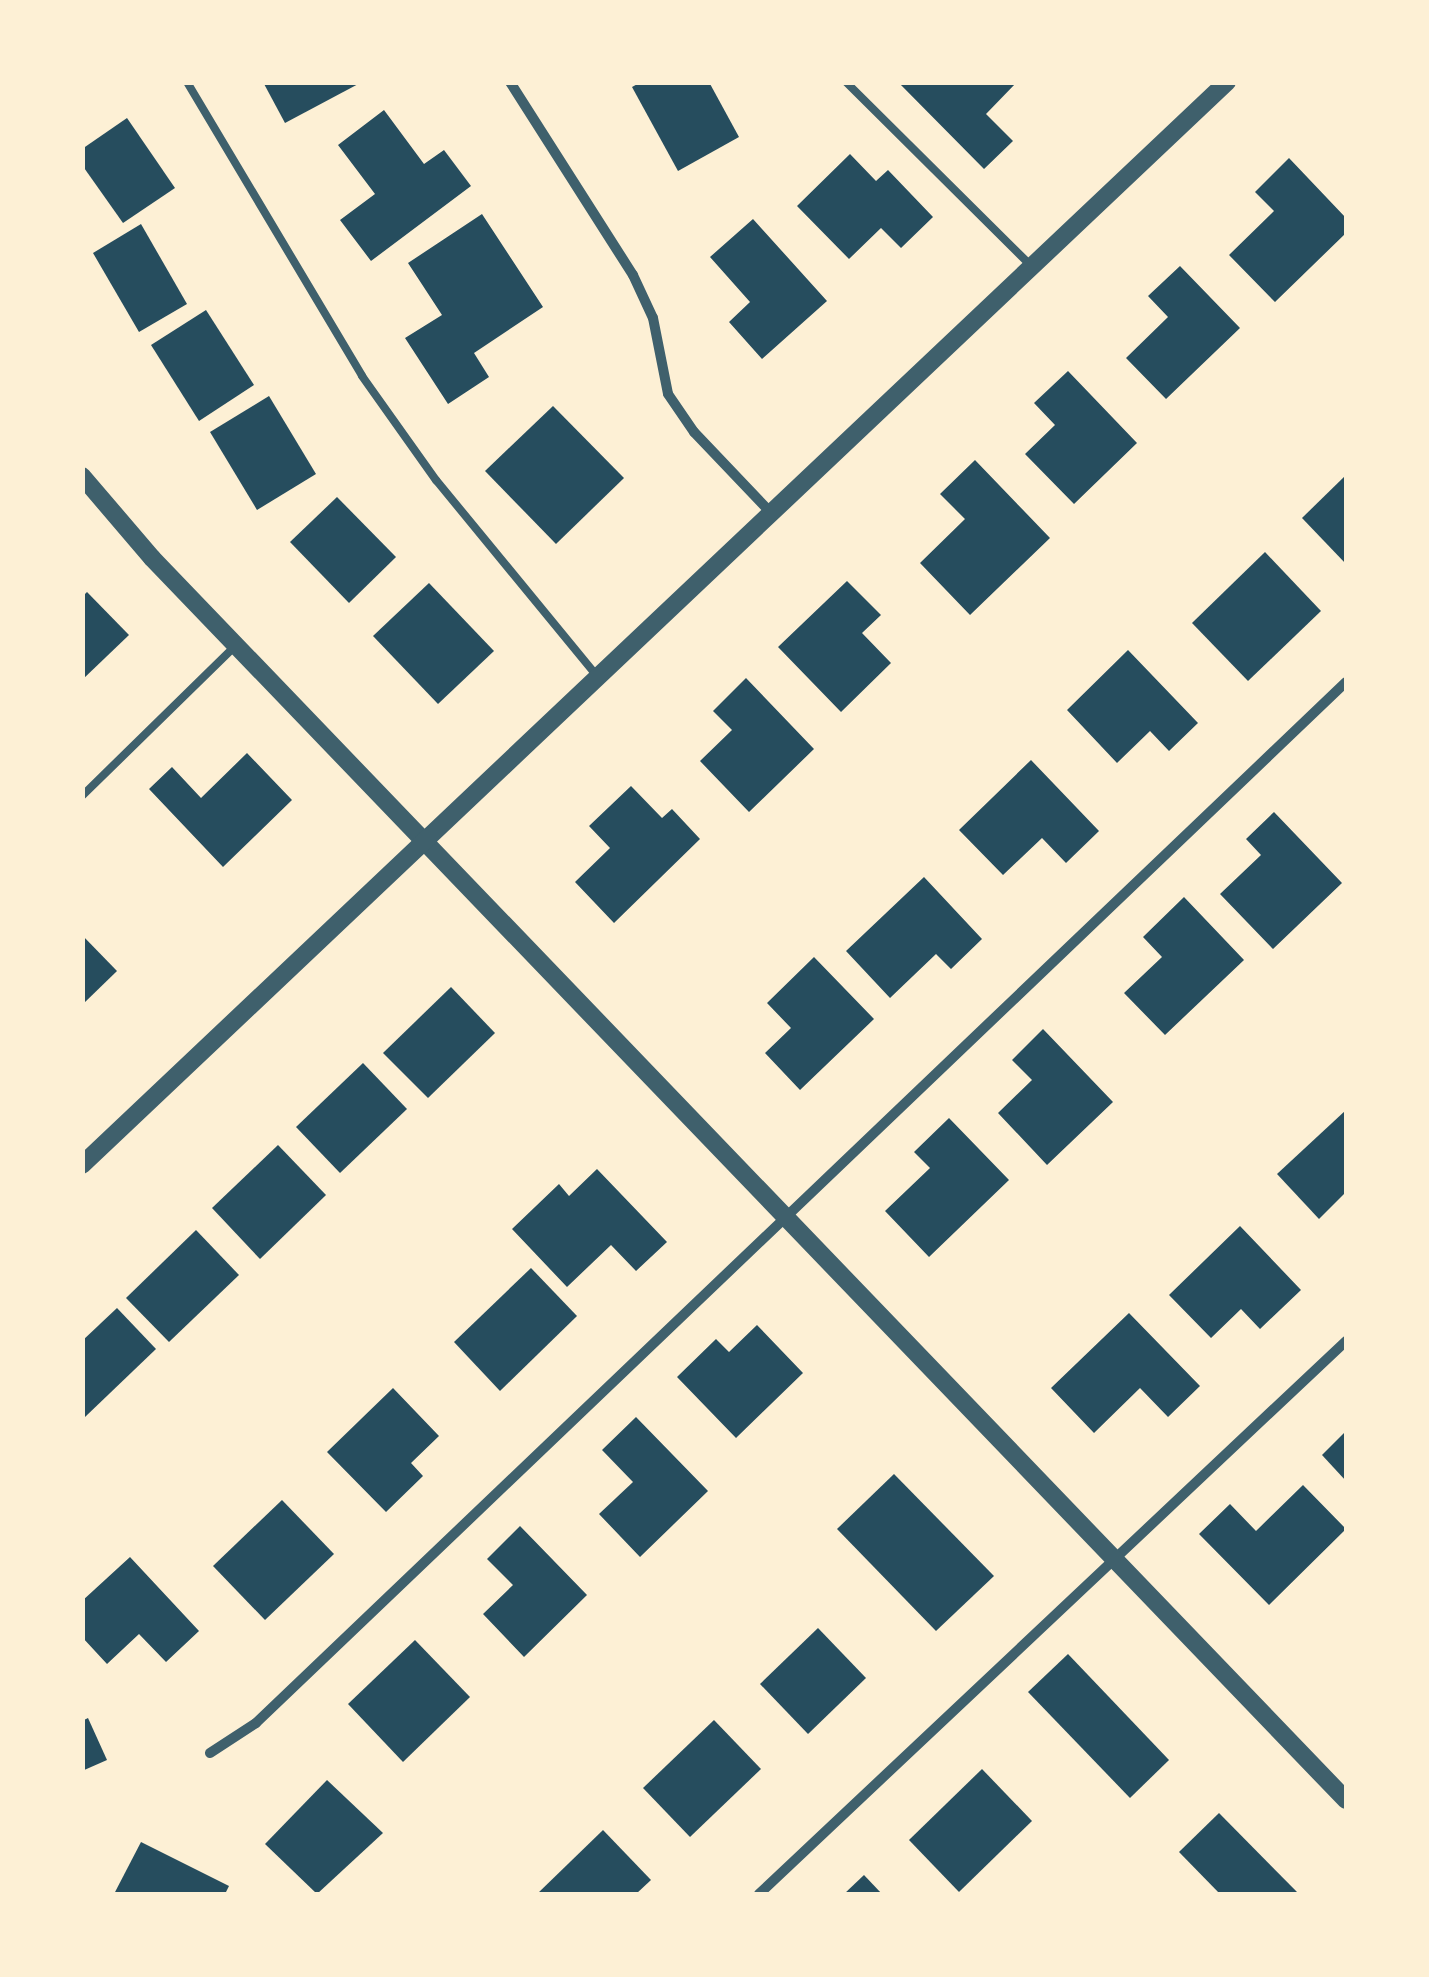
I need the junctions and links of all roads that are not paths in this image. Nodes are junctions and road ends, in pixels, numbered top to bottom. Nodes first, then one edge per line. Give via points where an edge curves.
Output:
1 (188, 82) edge
2 (510, 82) edge
3 (846, 82) edge
4 (1227, 82) edge
5 (1032, 268) junction
6 (82, 476) edge
7 (773, 515) junction
8 (236, 645) junction
9 (599, 679) junction
10 (1346, 682) edge
11 (82, 796) edge
12 (427, 839) junction
13 (82, 1165) edge
14 (792, 1217) junction
15 (1346, 1341) edge
16 (1118, 1561) junction
17 (210, 1752) dead end
18 (1346, 1800) edge
19 (759, 1894) edge

1 - 9 lane via 362,376 436,480
2 - 7 street via 633,275 654,318 668,394 694,432
3 - 5 lane
4 - 5 street
5 - 7 street
6 - 8 street
7 - 9 street
8 - 11 lane
8 - 12 street
9 - 12 street
10 - 14 street
12 - 13 street
12 - 14 street
14 - 16 street
14 - 17 street via 256,1723
15 - 16 street
16 - 18 street
16 - 19 street

